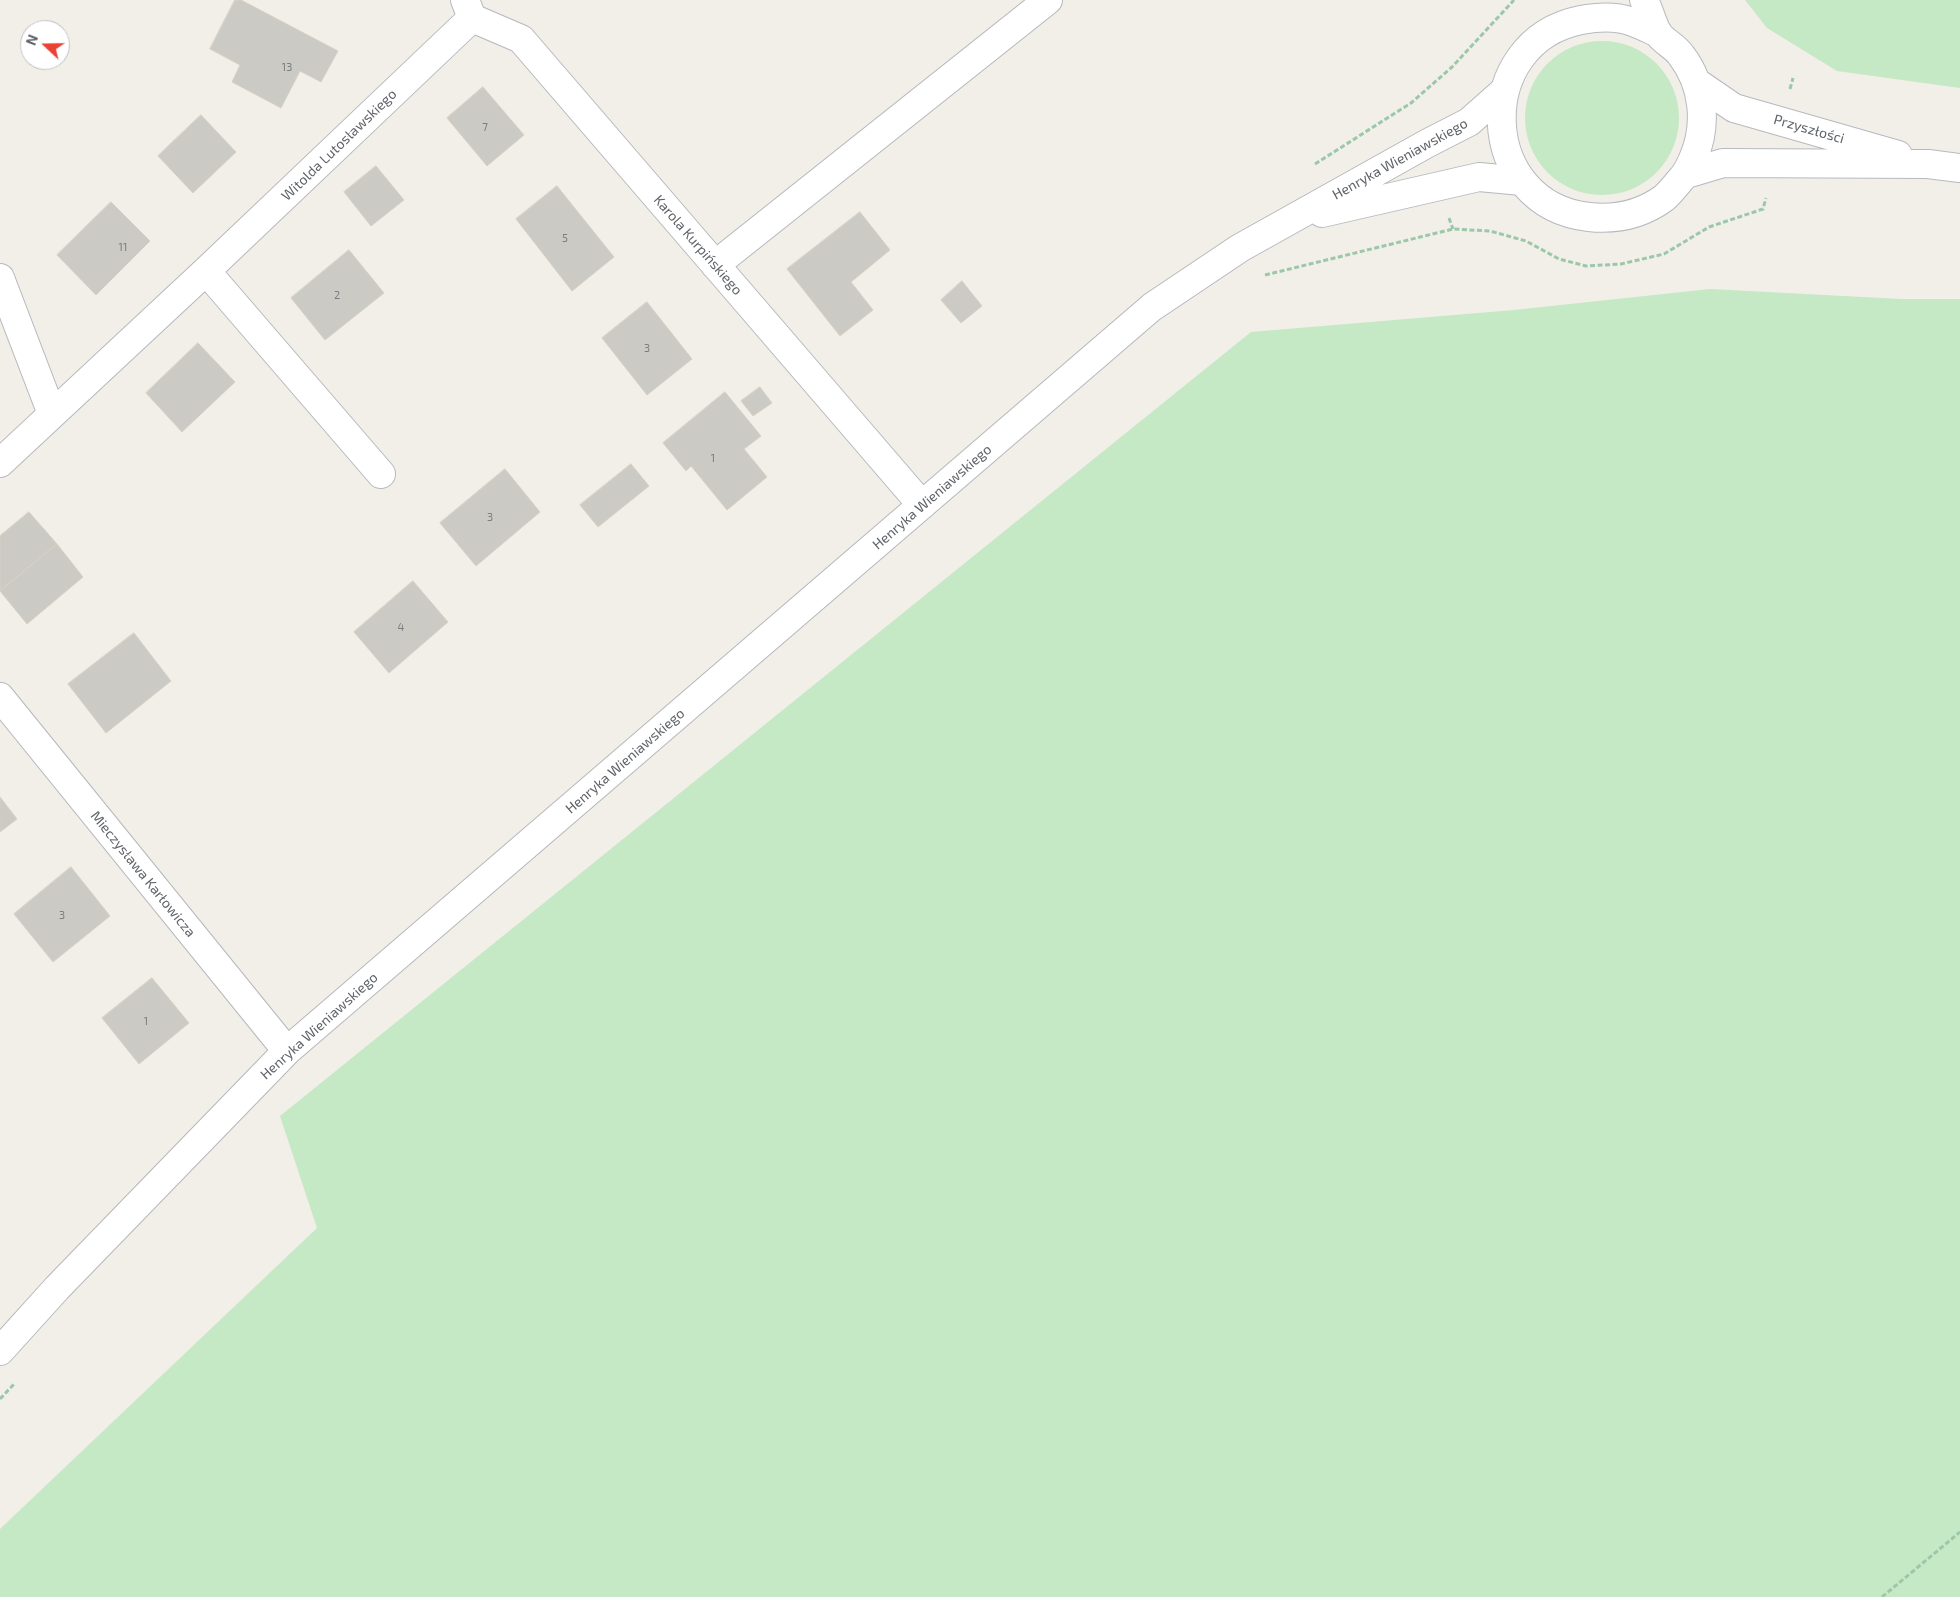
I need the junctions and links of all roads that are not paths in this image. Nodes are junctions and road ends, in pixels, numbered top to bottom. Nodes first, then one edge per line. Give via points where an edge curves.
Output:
1 (1048, 0) edge
2 (1644, 0) edge
3 (469, 9) edge
4 (1573, 11) edge
5 (1658, 33) junction
6 (1696, 82) junction
7 (1504, 91) junction
8 (1928, 164) junction
9 (1960, 168) edge
10 (1686, 174) junction
11 (1522, 181) junction
12 (1291, 221) junction
13 (715, 265) junction
14 (206, 271) junction
15 (0, 278) edge
16 (52, 414) junction
17 (0, 463) edge
18 (381, 474) dead end
19 (922, 506) junction
20 (0, 697) edge
21 (287, 1051) junction
22 (0, 1350) edge

1 - 13 street
2 - 5 street
3 - 13 street, Karola Kurpińskiego via 521,38
3 - 14 street, Witolda Lutosławskiego
4 - 5 street via 1629,20
4 - 7 street via 1539,38 1517,62
5 - 6 street via 1681,55
6 - 8 street, Przyszłości via 1734,108
6 - 10 street via 1703,113 1699,145
7 - 11 street via 1501,122 1506,154
7 - 12 street, Henryka Wieniawskiego via 1469,122
8 - 9 street, Przyszłości
8 - 10 street, Przyszłości via 1723,163
10 - 11 street via 1665,197 1637,213 1606,219 1574,216 1545,202
11 - 12 street, Henryka Wieniawskiego via 1479,177
12 - 19 street, Henryka Wieniawskiego via 1240,248 1152,307
13 - 19 street, Karola Kurpińskiego
14 - 16 street, Witolda Lutosławskiego
14 - 18 street
15 - 16 street
16 - 17 street, Witolda Lutosławskiego
19 - 21 street, Henryka Wieniawskiego
20 - 21 street, Mieczysława Karłowicza
21 - 22 street, Henryka Wieniawskiego

